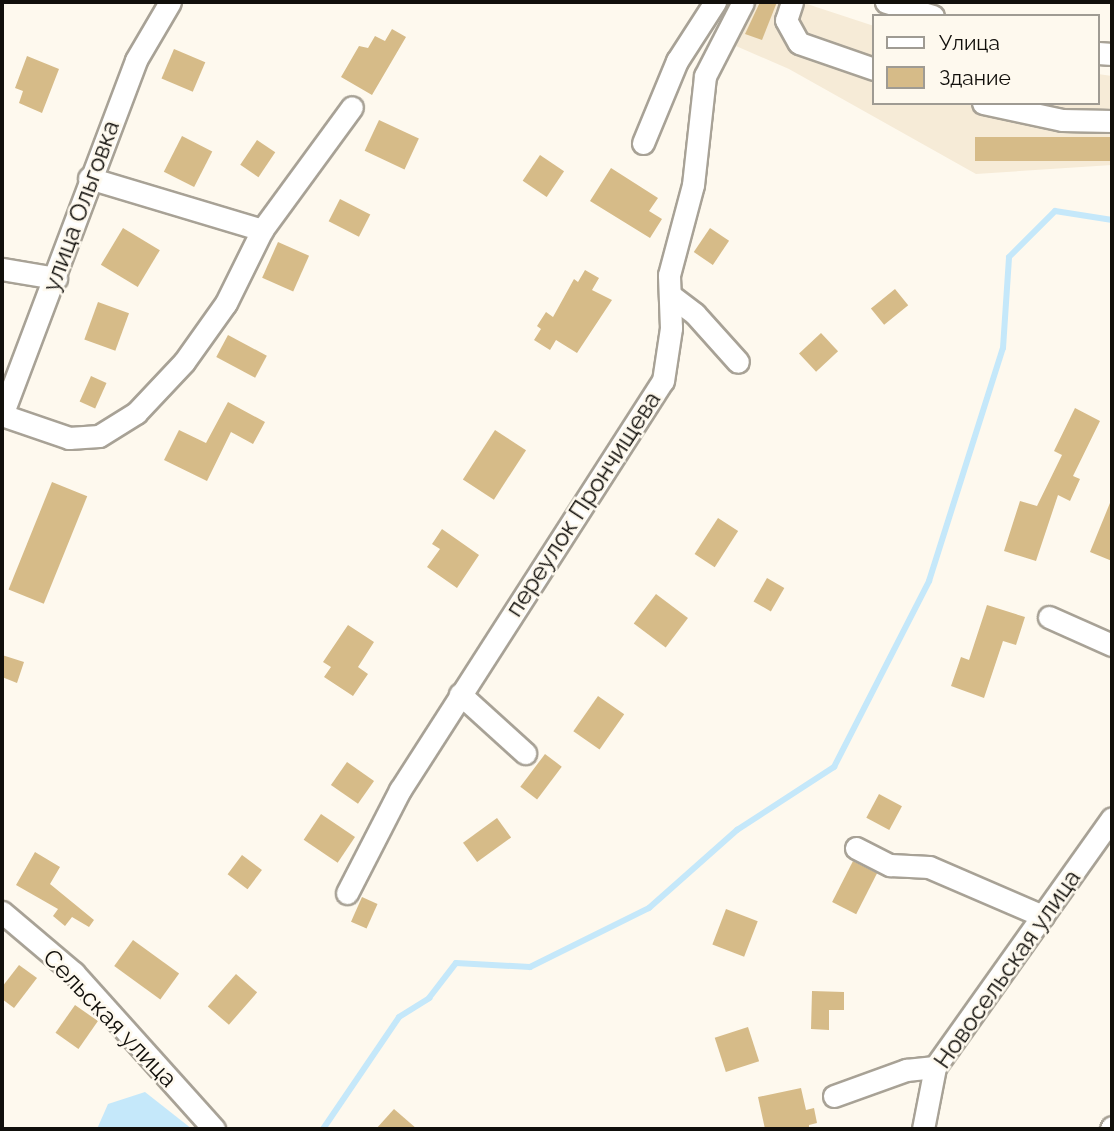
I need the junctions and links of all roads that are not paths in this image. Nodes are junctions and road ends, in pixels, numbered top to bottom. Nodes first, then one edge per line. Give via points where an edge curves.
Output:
1 (170, 2) edge
2 (715, 2) edge
3 (743, 2) edge
4 (792, 2) edge
5 (886, 2) edge
6 (926, 14) edge
7 (872, 68) edge
8 (991, 105) edge
9 (352, 107) dead end
10 (1112, 121) edge
11 (643, 143) dead end
12 (89, 177) junction
13 (262, 230) junction
14 (2, 269) edge
15 (56, 278) junction
16 (670, 296) junction
17 (738, 362) dead end
18 (2, 415) edge
19 (1049, 617) dead end
20 (1112, 645) edge
21 (460, 694) junction
22 (526, 753) dead end
23 (1112, 818) edge
24 (856, 848) dead end
25 (347, 893) dead end
26 (2, 912) edge
27 (1042, 916) junction
28 (935, 1067) junction
29 (834, 1096) dead end
30 (214, 1129) edge
31 (923, 1129) edge

1 - 12 street, улица Ольговка via 136,60
2 - 11 street via 677,61
3 - 16 street, переулок Прончищева via 705,76 693,185 669,275
4 - 7 street via 786,20 799,43
5 - 6 street
8 - 10 street via 1062,120
9 - 13 street
12 - 13 street
12 - 15 street, улица Ольговка
13 - 18 street via 226,303 184,362 136,413 99,436 69,438
14 - 15 street
15 - 18 street, улица Ольговка
16 - 17 street via 695,314
16 - 21 street, переулок Прончищева via 671,328 663,381
19 - 20 street
21 - 22 street
21 - 25 street, переулок Прончищева via 400,790
23 - 27 street, Новосельская улица
24 - 27 street via 890,864 929,867
26 - 30 street, Сельская улица via 74,973
27 - 28 street, Новосельская улица
28 - 29 street via 906,1070
28 - 31 street, Новосельская улица

